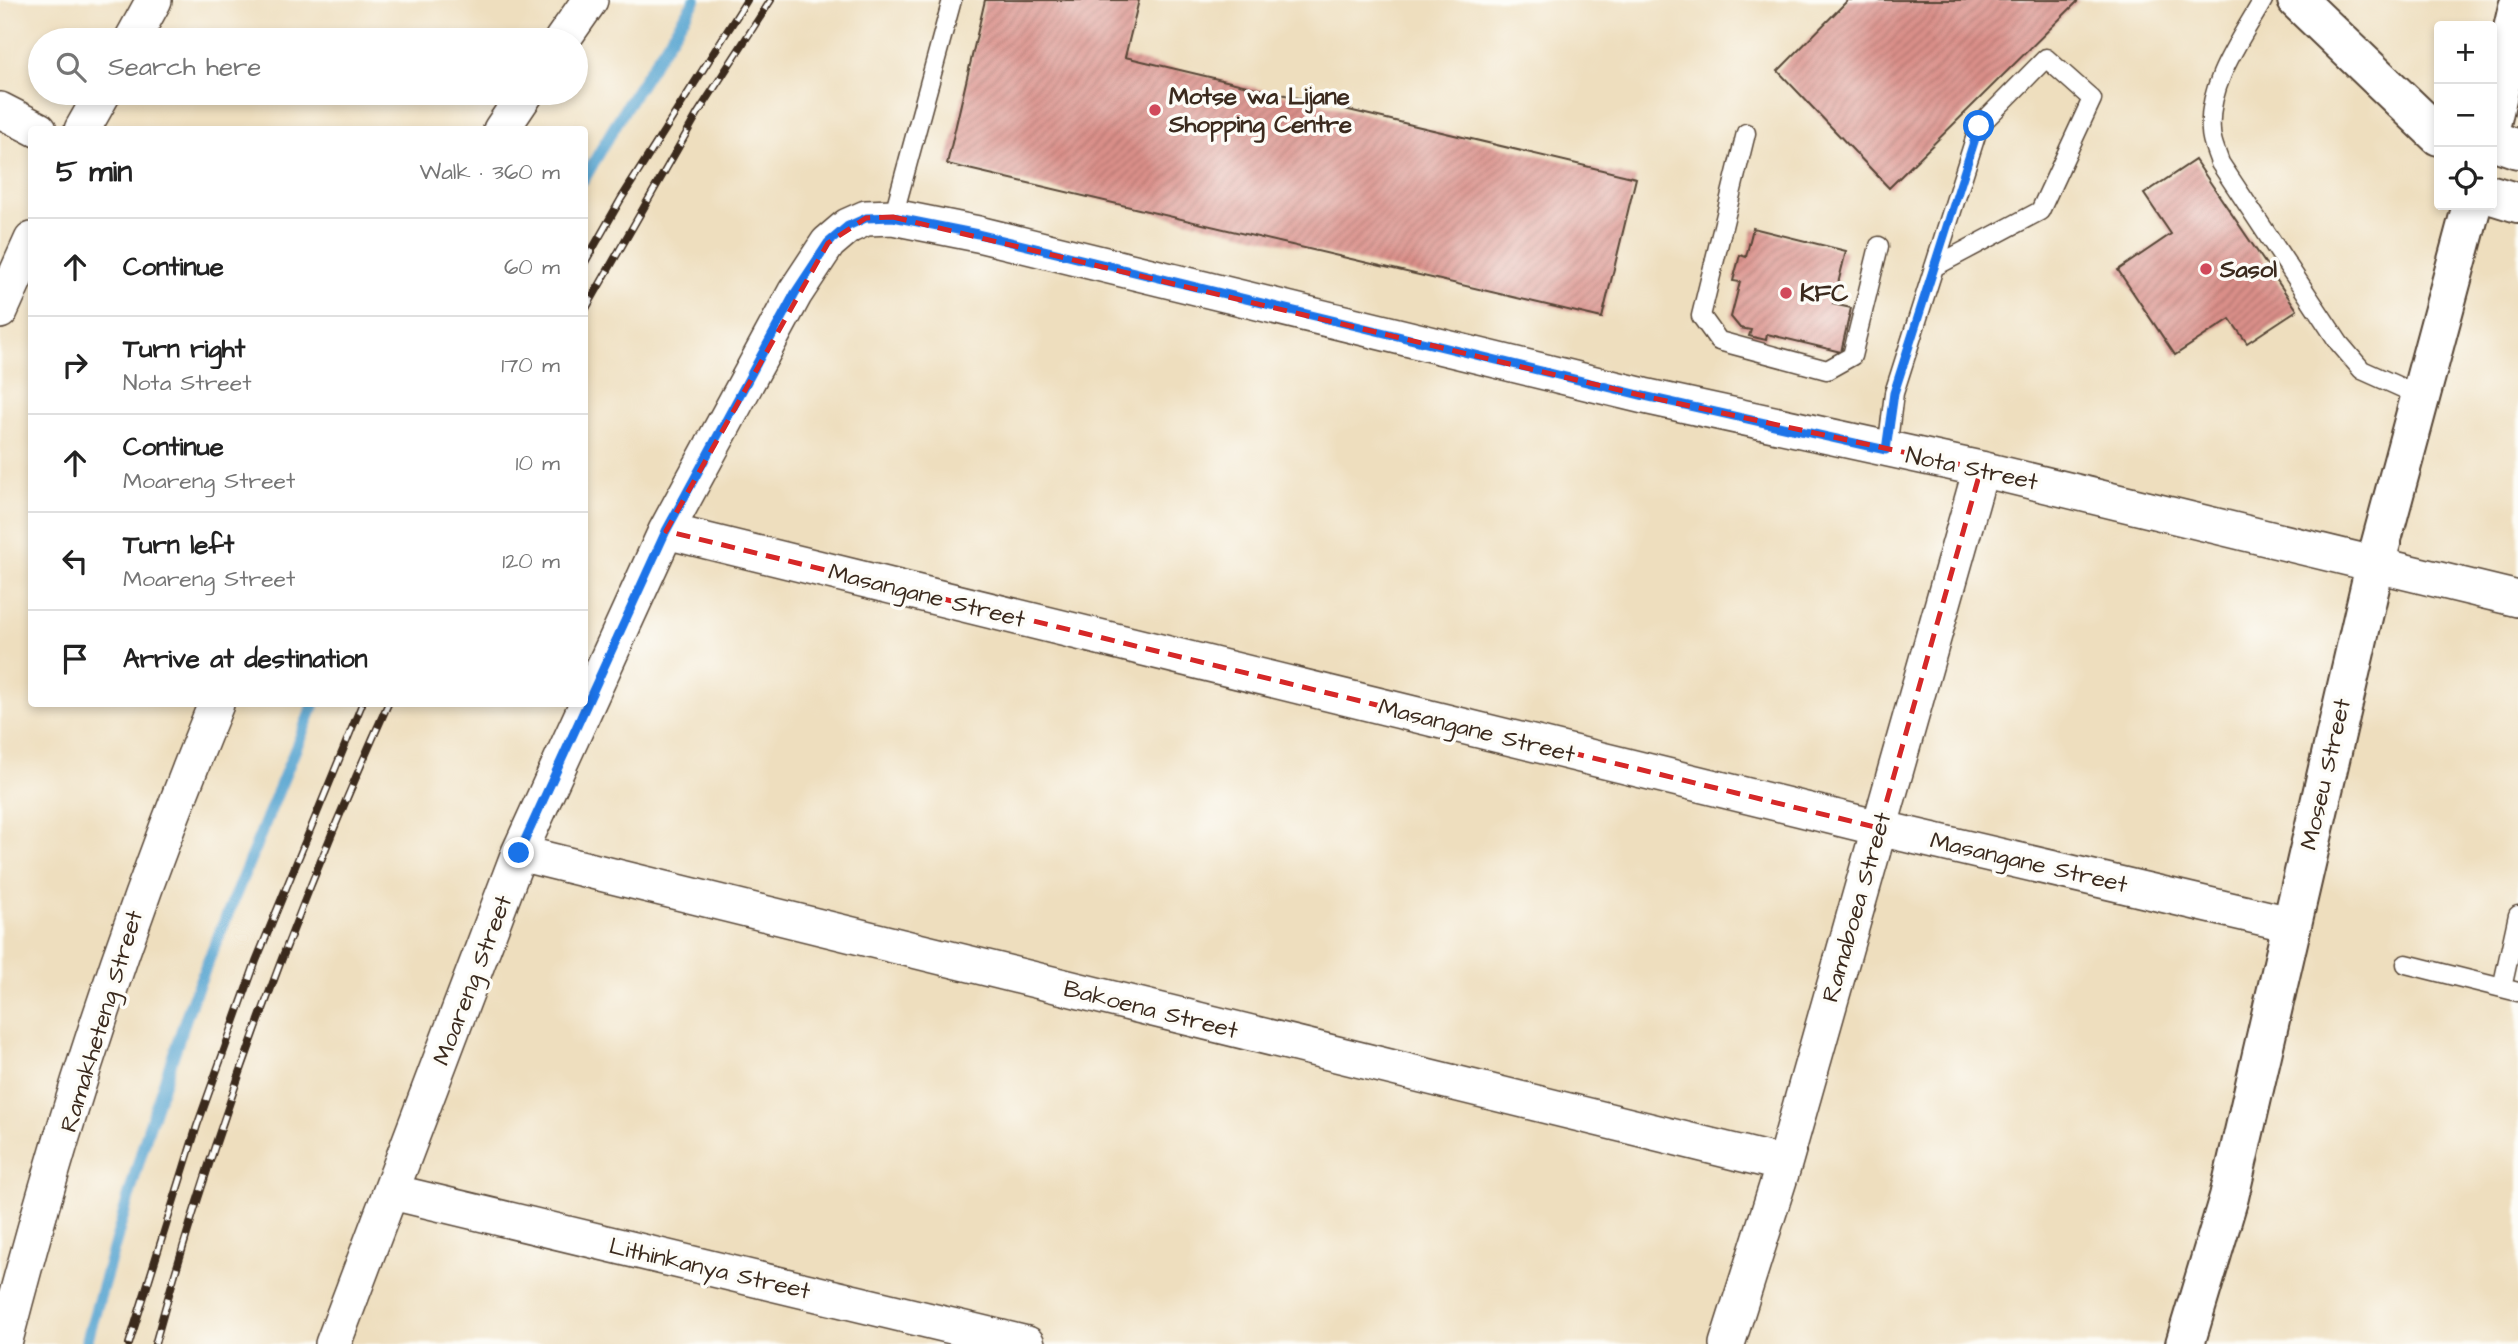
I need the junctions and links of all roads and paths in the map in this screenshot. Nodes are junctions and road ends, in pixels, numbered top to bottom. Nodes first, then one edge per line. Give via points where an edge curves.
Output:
1 (154, 0) edge
2 (590, 0) edge
3 (952, 0) edge
4 (2263, 0) edge
5 (2297, 0) edge
6 (2518, 7) edge
7 (139, 28) edge
8 (570, 28) edge
9 (2497, 98) edge
10 (96, 105) edge
11 (518, 105) edge
12 (0, 110) edge
13 (31, 126) edge
14 (84, 126) edge
15 (504, 126) edge
16 (2434, 131) edge
17 (1746, 133) dead end
18 (2497, 142) edge
19 (2518, 149) edge
20 (2497, 197) edge
21 (2518, 203) edge
22 (2471, 210) edge
23 (893, 217) junction
24 (1879, 246) dead end
25 (28, 249) edge
26 (1934, 267) junction
27 (0, 312) edge
28 (2420, 396) junction
29 (1886, 450) junction
30 (1981, 469) junction
31 (666, 531) junction
32 (2375, 565) junction
33 (2518, 599) edge
34 (588, 702) edge
35 (215, 707) edge
36 (586, 707) edge
37 (1879, 828) junction
38 (519, 853) junction
39 (2518, 915) edge
40 (2290, 924) junction
41 (2406, 964) dead end
42 (2510, 990) edge
43 (1784, 1164) junction
44 (392, 1192) junction
45 (4, 1344) edge
46 (333, 1344) edge
47 (1027, 1344) edge
48 (1727, 1344) edge
49 (2185, 1344) edge

1 - 7 street
2 - 8 street
3 - 23 lane
4 - 28 lane via 2227,62 2212,108 2211,133 2220,163 2339,343 2362,370
5 - 16 street
6 - 9 street
10 - 14 street
11 - 15 street
12 - 13 street
17 - 24 lane via 1702,316 1720,341 1827,370 1852,356
18 - 19 street
20 - 21 street
22 - 28 street, Moseu Street
23 - 29 street, Nota Street
23 - 31 street, Moareng Street via 866,218 828,243 795,293
25 - 27 street
26 - 26 lane via 1979,126 2046,58 2092,99 2039,211
26 - 29 lane via 1894,393
28 - 32 street, Moseu Street
29 - 30 street, Nota Street
30 - 32 street, Nota Street
30 - 37 street, Ramaboea Street
31 - 34 street, Moareng Street
31 - 37 street, Masangane Street
32 - 33 street, Nota Street
32 - 40 street, Moseu Street
35 - 45 street, Ramakheteng Street via 124,941
36 - 38 street, Moareng Street
37 - 40 street, Masangane Street
37 - 43 street, Ramaboea Street
38 - 43 street, Bakoena Street
38 - 44 street, Moareng Street
39 - 42 lane
40 - 49 street, Moseu Street via 2229,1197
41 - 42 lane
43 - 48 street, Ramaboea Street
44 - 46 street, Moareng Street
44 - 47 street, Lithinkanya Street

